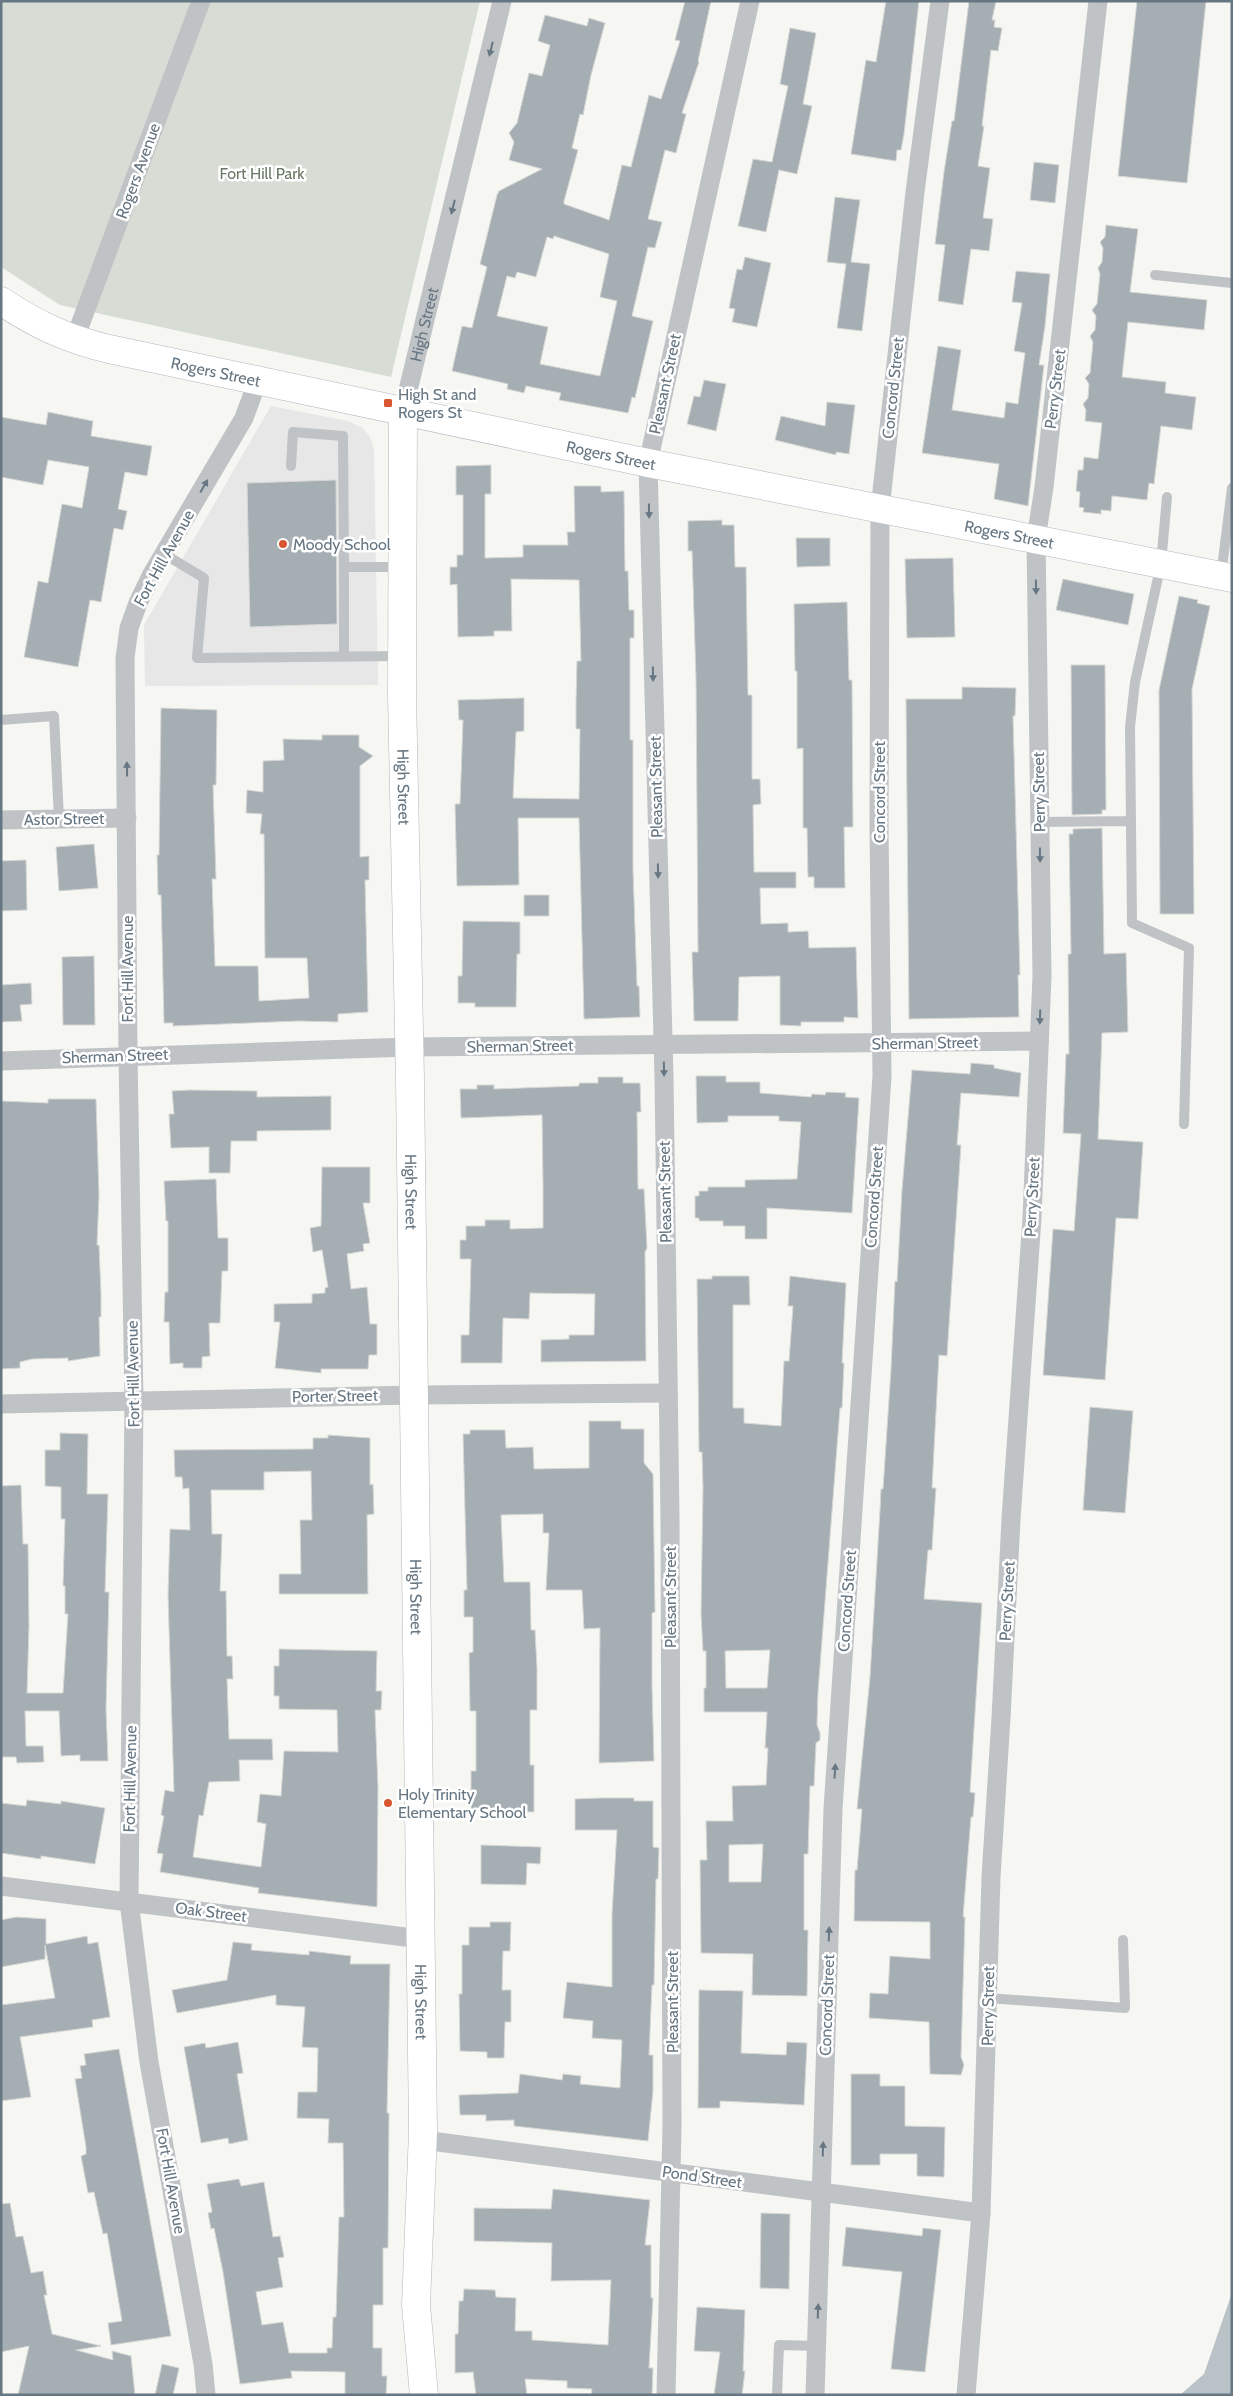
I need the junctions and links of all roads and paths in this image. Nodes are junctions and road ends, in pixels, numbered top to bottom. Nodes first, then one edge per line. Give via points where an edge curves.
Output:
1 (201, 1) edge
2 (502, 1) edge
3 (750, 1) edge
4 (940, 1) edge
5 (1098, 1) edge
6 (1155, 275) dead end
7 (1232, 283) edge
8 (1, 301) edge
9 (74, 341) junction
10 (258, 380) junction
11 (403, 411) junction
12 (648, 463) junction
13 (291, 466) dead end
14 (1232, 488) edge
15 (1167, 497) dead end
16 (880, 509) junction
17 (1036, 538) junction
18 (164, 554) junction
19 (1161, 564) junction
20 (344, 567) junction
21 (402, 567) junction
22 (1226, 578) edge
23 (344, 656) junction
24 (402, 656) junction
25 (1, 720) edge
26 (127, 818) junction
27 (60, 819) junction
28 (1, 820) edge
29 (1131, 821) junction
30 (1040, 822) junction
31 (1039, 1041) junction
32 (881, 1043) junction
33 (663, 1044) junction
34 (410, 1047) junction
35 (128, 1055) junction
36 (1, 1061) edge
37 (1184, 1124) dead end
38 (668, 1393) junction
39 (415, 1395) junction
40 (134, 1400) junction
41 (1, 1404) edge
42 (1, 1886) edge
43 (129, 1901) junction
44 (421, 1939) junction
45 (1123, 1940) dead end
46 (988, 1998) junction
47 (423, 2140) junction
48 (671, 2172) junction
49 (822, 2194) junction
50 (981, 2213) junction
51 (817, 2346) junction
52 (206, 2395) edge
53 (424, 2395) edge
54 (666, 2395) edge
55 (778, 2395) edge
56 (816, 2395) edge
57 (966, 2395) edge

1 - 9 street, Rogers Avenue
2 -> 11 street, High Street
3 - 12 street, Pleasant Street
4 - 16 street, Concord Street
5 - 17 street, Perry Street
6 - 7 lane
8 - 9 street, Rogers Street via 45,328
9 - 10 street, Rogers Street
10 - 11 street, Rogers Street
18 -> 10 street, Fort Hill Avenue via 244,418
11 - 12 street, Rogers Street
11 - 21 street, High Street
12 - 16 street, Rogers Street
12 -> 33 street, Pleasant Street
13 - 20 lane via 293,432 343,436
14 - 22 lane
15 - 19 lane
16 - 17 street, Rogers Street
16 - 32 street, Concord Street
17 - 19 street, Rogers Street
17 -> 30 street, Perry Street
18 - 23 lane via 204,578 197,658
26 -> 18 street, Fort Hill Avenue via 125,658 129,628 138,603
19 - 22 street, Rogers Street
19 - 29 lane via 1135,682 1130,727
20 - 21 lane
20 - 23 lane
21 - 24 street, High Street
23 - 24 lane
24 - 34 street, High Street
25 - 27 lane via 54,716
26 - 27 street, Astor Street
26 - 35 street, Fort Hill Avenue
27 - 28 street, Astor Street
29 - 30 lane
29 - 37 lane via 1132,923 1189,948
30 -> 31 street, Perry Street via 1042,976
31 - 32 street, Sherman Street
31 - 46 street, Perry Street via 1032,1218 990,1877
32 - 33 street, Sherman Street
49 -> 32 street, Concord Street via 833,1809 882,1076
33 - 34 street, Sherman Street
33 -> 38 street, Pleasant Street
34 - 35 street, Sherman Street
34 - 39 street, High Street
35 - 36 street, Sherman Street
35 - 40 street, Fort Hill Avenue
38 - 39 street, Porter Street
38 - 48 street, Pleasant Street
39 - 40 street, Porter Street
39 - 44 street, High Street
40 - 41 street, Porter Street
40 - 43 street, Fort Hill Avenue
42 - 43 street, Oak Street
43 - 44 street, Oak Street
43 - 52 street, Fort Hill Avenue via 149,2062
44 - 47 street, High Street
45 - 46 lane via 1125,2008
46 - 50 street, Perry Street
47 - 48 street, Pond Street
47 - 53 street, High Street via 416,2305
48 - 49 street, Pond Street
48 - 54 street, Pleasant Street
49 - 50 street, Pond Street
51 -> 49 street, Concord Street
50 - 57 street, Perry Street
51 - 55 lane via 779,2345
51 - 56 street, Concord Street

